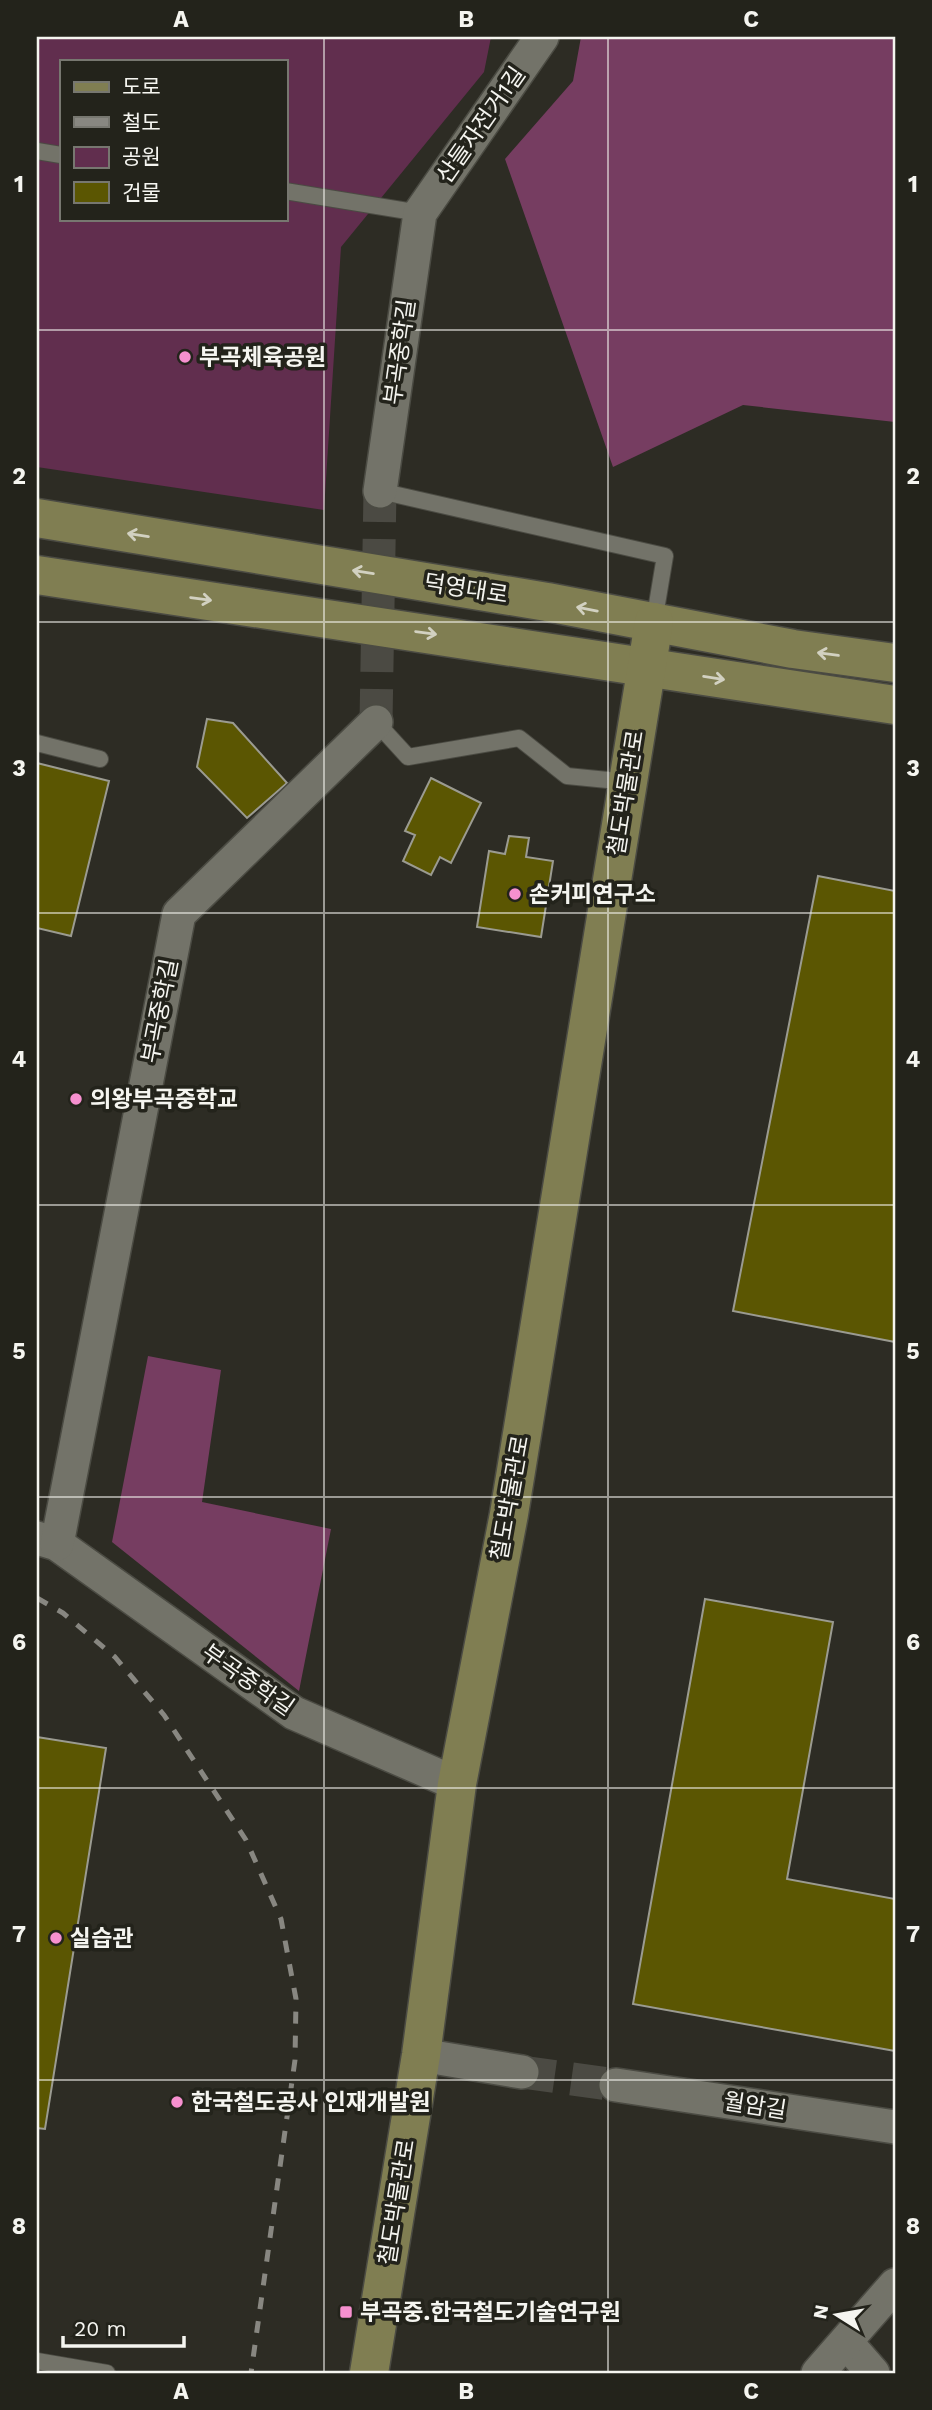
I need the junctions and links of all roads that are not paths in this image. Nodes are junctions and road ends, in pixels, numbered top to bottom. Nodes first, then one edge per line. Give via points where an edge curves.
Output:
1 (542, 37) edge
2 (37, 150) edge
3 (60, 155) edge
4 (287, 191) edge
5 (420, 213) junction
6 (380, 491) joint
7 (37, 518) edge
8 (37, 575) edge
9 (654, 622) junction
10 (895, 663) edge
11 (647, 667) junction
12 (895, 705) edge
13 (376, 722) joint
14 (37, 743) edge
15 (100, 760) dead end
16 (628, 782) junction
17 (47, 1541) edge
18 (457, 1784) junction
19 (421, 2054) junction
20 (522, 2071) tunnel mouth
21 (615, 2085) tunnel mouth
22 (895, 2127) edge
23 (895, 2285) edge
24 (846, 2342) junction
25 (37, 2361) edge
26 (107, 2373) edge
27 (369, 2373) edge
28 (818, 2373) edge
29 (873, 2373) edge

1 - 5 street, 산들자전거1길
2 - 3 lane
4 - 5 lane
5 - 6 street, 부곡중학길
6 - 9 lane via 665,556
9 -> 7 street, 덕영대로
8 -> 11 street
10 -> 9 street, 덕영대로
9 - 11 street, 철도박물관로
11 -> 12 street
11 - 16 street, 철도박물관로
13 - 16 lane via 408,757 519,738 567,776
13 - 17 street, 부곡중학길 via 179,914
14 - 15 lane
16 - 18 street, 철도박물관로 via 509,1514
17 - 18 street, 부곡중학길 via 294,1713
18 - 19 street, 철도박물관로
19 - 20 street
19 - 27 street, 철도박물관로
21 - 22 street, 월암길
23 - 24 street
24 - 28 street
24 - 29 street
25 - 26 lane

